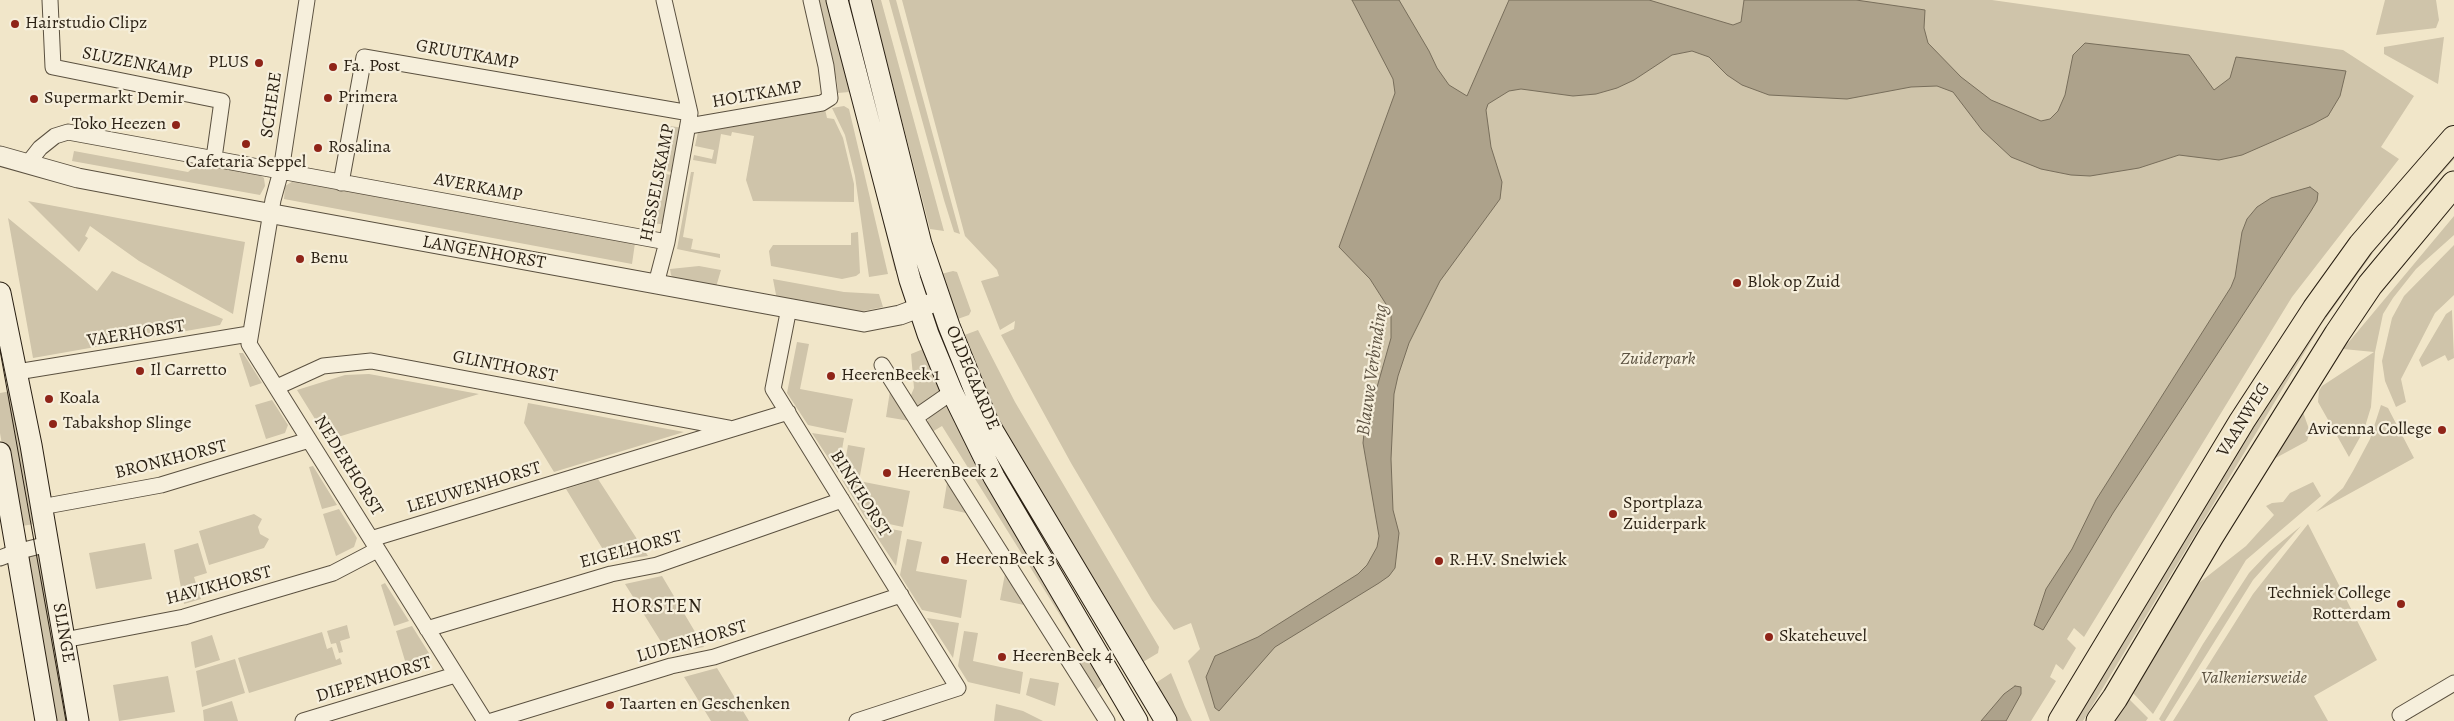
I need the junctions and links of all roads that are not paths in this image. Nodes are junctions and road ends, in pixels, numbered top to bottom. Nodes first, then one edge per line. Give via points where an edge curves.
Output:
1 (50, 0) edge
2 (306, 0) edge
3 (664, 0) edge
4 (811, 0) edge
5 (838, 0) edge
6 (860, 0) edge
7 (689, 119) junction
8 (2454, 138) edge
9 (34, 155) junction
10 (0, 156) edge
11 (214, 158) junction
12 (281, 171) junction
13 (341, 183) junction
14 (2454, 184) edge
15 (271, 214) junction
16 (2386, 216) joint
17 (667, 242) junction
18 (656, 284) junction
19 (0, 294) edge
20 (940, 300) junction
21 (789, 308) junction
22 (919, 308) junction
23 (249, 334) junction
24 (882, 365) dead end
25 (23, 371) junction
26 (2314, 372) junction
27 (277, 387) junction
28 (952, 392) junction
29 (2312, 404) dead end
30 (788, 412) junction
31 (916, 417) junction
32 (729, 428) junction
33 (309, 440) junction
34 (0, 453) edge
35 (558, 482) joint
36 (842, 500) junction
37 (41, 507) junction
38 (2241, 522) dead end
39 (2211, 536) junction
40 (48, 544) junction
41 (374, 544) junction
42 (8, 555) edge
43 (901, 595) junction
44 (428, 629) junction
45 (64, 640) junction
46 (455, 675) junction
47 (2454, 683) edge
48 (2400, 715) dead end
49 (46, 721) edge
50 (78, 721) edge
51 (303, 721) edge
52 (484, 721) edge
53 (492, 721) edge
54 (857, 721) edge
55 (1106, 721) edge
56 (1137, 721) edge
57 (1166, 721) edge
58 (2061, 721) edge
59 (2098, 721) edge

1 - 11 street, SLUZENKAMP via 53,66 222,101
2 - 12 street, SCHERE
3 - 7 street, HESSELSKAMP
4 - 7 street, HOLTKAMP via 830,98 822,103
5 - 22 main road, OLDEGAARDE via 872,141
6 - 20 main road, OLDEGAARDE via 921,244
7 - 13 street, GRUUTKAMP via 364,57
7 - 17 street, HESSELSKAMP
8 - 16 main road, VAANWEG
9 - 10 street, LANGENHORST
9 - 11 street via 55,136 68,132
9 - 15 street, LANGENHORST via 78,178
11 - 12 street
12 - 13 street, AVERKAMP
12 - 15 street, SCHERE
13 - 17 street, AVERKAMP
14 - 26 highway, VAANWEG via 2370,285
15 - 18 street, LANGENHORST
15 - 23 street, NEDERHORST
16 - 58 highway, VAANWEG via 2361,245 2252,406
17 - 18 street, HESSELSKAMP
18 - 21 street, LANGENHORST
19 - 25 main road, SLINGE
20 - 22 street, LANGENHORST
20 - 57 main road, OLDEGAARDE via 988,423
21 - 22 street, LANGENHORST via 864,322
21 - 30 street, BINKHORST via 773,389
22 - 28 main road, OLDEGAARDE
23 - 25 street, VAERHORST
23 - 27 street, NEDERHORST via 248,344
24 - 31 street
25 - 37 main road, SLINGE
26 - 29 highway
26 - 39 highway, VAANWEG
27 - 32 street, GLINTHORST via 323,366 371,361
27 - 33 street, NEDERHORST
28 - 31 street, OLDEGAARDE
28 - 56 main road, OLDEGAARDE via 994,477
30 - 32 street, GLINTHORST
30 - 36 street, BINKHORST
31 - 55 street
32 - 35 street, GLINTHORST
33 - 37 street, BRONKHORST via 161,485
33 - 41 street, NEDERHORST
34 - 42 main road, SLINGE
35 - 41 street, LEEUWENHORST
36 - 43 street, BINKHORST
36 - 44 street, EIGELHORST via 657,565 611,574
37 - 40 main road, SLINGE
38 - 39 highway
39 - 59 highway, VAANWEG via 2115,698
40 - 42 street
40 - 45 main road, SLINGE
41 - 44 street, NEDERHORST
41 - 45 street, HAVIKHORST via 333,573 184,617
42 - 49 main road, SLINGE
43 - 53 street, LUDENHORST via 714,657 671,666
43 - 54 street, BINKHORST via 958,688
44 - 46 street, NEDERHORST
45 - 50 main road, SLINGE
46 - 51 street, DIEPENHORST
46 - 52 street, NEDERHORST
47 - 48 street

